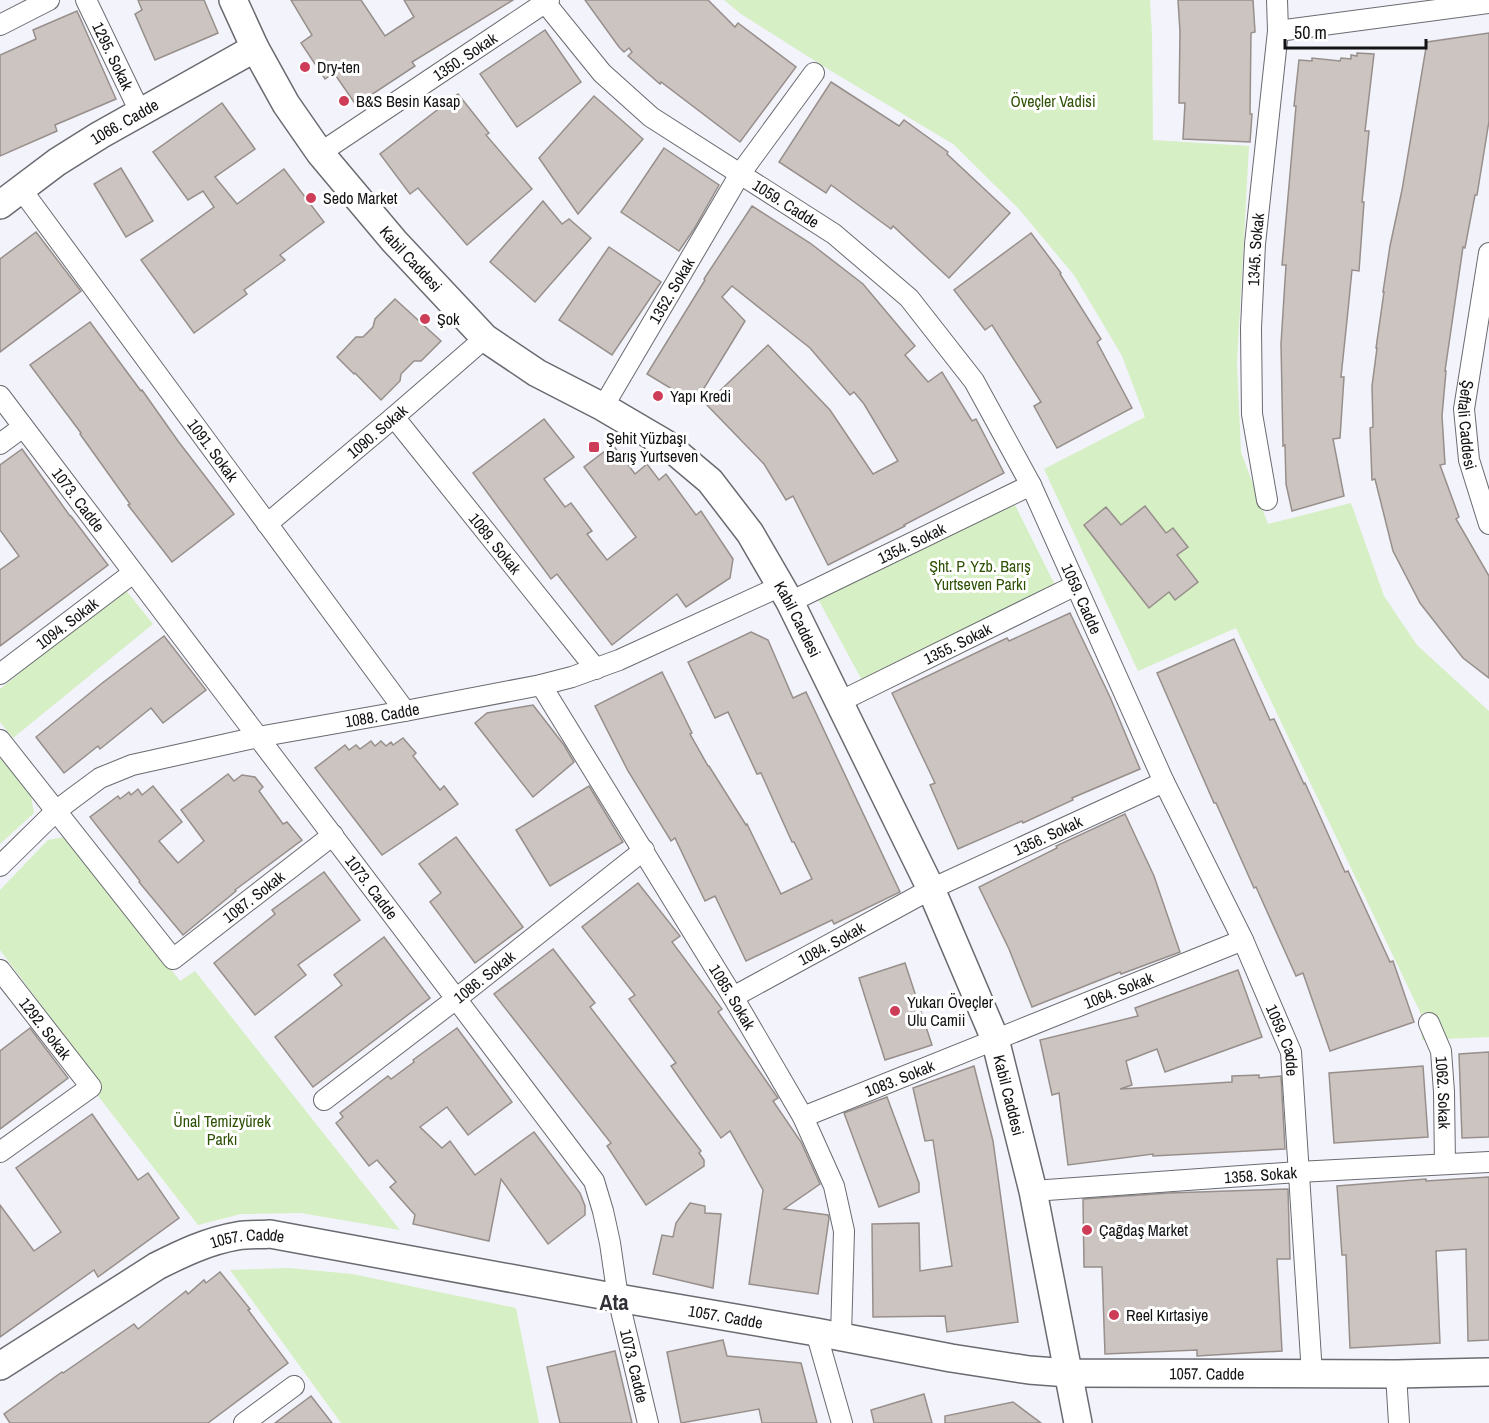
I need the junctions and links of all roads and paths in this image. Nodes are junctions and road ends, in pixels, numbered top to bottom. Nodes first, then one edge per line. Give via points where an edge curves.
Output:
1 (49, 0) edge
2 (86, 0) edge
3 (233, 0) edge
4 (1277, 0) edge
5 (546, 1) edge
6 (1489, 3) edge
7 (0, 25) edge
8 (1278, 31) junction
9 (255, 48) junction
10 (814, 72) dead end
11 (140, 112) junction
12 (320, 153) junction
13 (741, 174) junction
14 (11, 197) edge
15 (1489, 252) edge
16 (485, 338) junction
17 (0, 396) edge
18 (603, 407) junction
19 (394, 417) junction
20 (23, 427) junction
21 (0, 444) edge
22 (1031, 485) junction
23 (1267, 500) dead end
24 (267, 524) junction
25 (1489, 524) edge
26 (133, 573) junction
27 (1076, 585) junction
28 (786, 594) junction
29 (596, 669) junction
30 (0, 674) edge
31 (541, 685) junction
32 (839, 702) junction
33 (405, 711) junction
34 (258, 737) junction
35 (0, 740) edge
36 (1164, 782) junction
37 (56, 811) junction
38 (333, 835) junction
39 (644, 850) junction
40 (0, 866) edge
41 (932, 889) junction
42 (1243, 940) junction
43 (0, 970) edge
44 (733, 997) junction
45 (456, 999) junction
46 (1429, 1023) dead end
47 (995, 1039) junction
48 (324, 1100) dead end
49 (803, 1117) junction
50 (0, 1152) edge
51 (1489, 1162) edge
52 (1445, 1164) junction
53 (1298, 1172) junction
54 (1033, 1191) junction
55 (618, 1298) junction
56 (829, 1334) junction
57 (0, 1366) edge
58 (1069, 1372) junction
59 (1489, 1372) edge
60 (1312, 1374) junction
61 (1396, 1374) junction
62 (294, 1386) dead end
63 (244, 1423) edge
64 (648, 1423) edge
65 (842, 1423) edge
66 (1078, 1423) edge
67 (1399, 1423) edge

1 - 7 street
2 - 11 street, 1295. Sokak
3 - 9 street, Kabil Caddesi
4 - 8 street, 1345. Sokak
5 - 12 street, 1350. Sokak
5 - 13 street, 1059. Cadde via 602,73 651,117
6 - 8 street
8 - 23 street, 1345. Sokak via 1255,244 1251,328 1252,414
9 - 11 street, 1066. Cadde
9 - 12 street, Kabil Caddesi via 286,104
10 - 13 street, 1352. Sokak
11 - 14 street, 1066. Cadde via 57,162
12 - 16 street, Kabil Caddesi via 394,241
13 - 18 street, 1352. Sokak
13 - 22 street, 1059. Cadde via 834,234 909,298 974,381
14 - 24 street, 1091. Sokak
15 - 25 street, Şeftali Caddesi via 1464,409 1469,460
16 - 18 street, Kabil Caddesi via 537,373
16 - 19 street, 1090. Sokak
17 - 20 street, 1073. Cadde
18 - 28 street, Kabil Caddesi via 666,444 710,481 750,533
19 - 24 street, 1090. Sokak
19 - 29 street, 1089. Sokak
20 - 21 street
20 - 26 street, 1073. Cadde
22 - 27 street, 1059. Cadde
22 - 28 street, 1354. Sokak
24 - 33 street, 1091. Sokak
26 - 30 street, 1094. Sokak
26 - 34 street, 1073. Cadde
27 - 32 street, 1355. Sokak
27 - 36 street, 1059. Cadde
28 - 29 street, 1088. Cadde
28 - 32 street, Kabil Caddesi
29 - 31 street, 1088. Cadde
31 - 33 street, 1088. Cadde
31 - 39 street, 1085. Sokak
32 - 41 street, Kabil Caddesi
33 - 34 street, 1088. Cadde
34 - 37 street, 1088. Cadde via 132,765 100,778
34 - 38 street, 1073. Cadde
35 - 37 street
36 - 41 street, 1356. Sokak
36 - 42 street, 1059. Cadde
37 - 38 street, 1087. Sokak via 173,959
37 - 40 street, 1088. Cadde
38 - 45 street, 1073. Cadde
39 - 44 street, 1085. Sokak
39 - 45 street, 1086. Sokak
41 - 44 street, 1084. Sokak
41 - 47 street, Kabil Caddesi
42 - 47 street, 1064. Sokak
42 - 53 street, 1059. Cadde via 1291,1052
43 - 50 street, 1292. Sokak via 91,1087
44 - 49 street, 1085. Sokak
45 - 48 street, 1086. Sokak
45 - 55 street, 1073. Cadde via 594,1181 610,1243
46 - 52 street, 1062. Sokak via 1441,1051
47 - 49 street, 1083. Sokak
47 - 54 street, Kabil Caddesi
49 - 56 street, 1085. Sokak via 834,1186 844,1231
51 - 52 street, 1358. Sokak
52 - 53 street, 1358. Sokak
53 - 54 street, 1358. Sokak
53 - 60 street, 1059. Cadde
54 - 58 street, Kabil Caddesi
55 - 56 street, 1057. Cadde
55 - 57 street, 1057. Cadde via 297,1238 270,1234 240,1236 211,1242 157,1266
55 - 64 street, 1073. Cadde
56 - 58 street, 1057. Cadde via 992,1365
56 - 65 street, 1085. Sokak
58 - 60 street, 1057. Cadde
58 - 66 street, Kabil Caddesi
59 - 61 street, 1057. Cadde
60 - 61 street, 1057. Cadde
61 - 67 street
62 - 63 street

